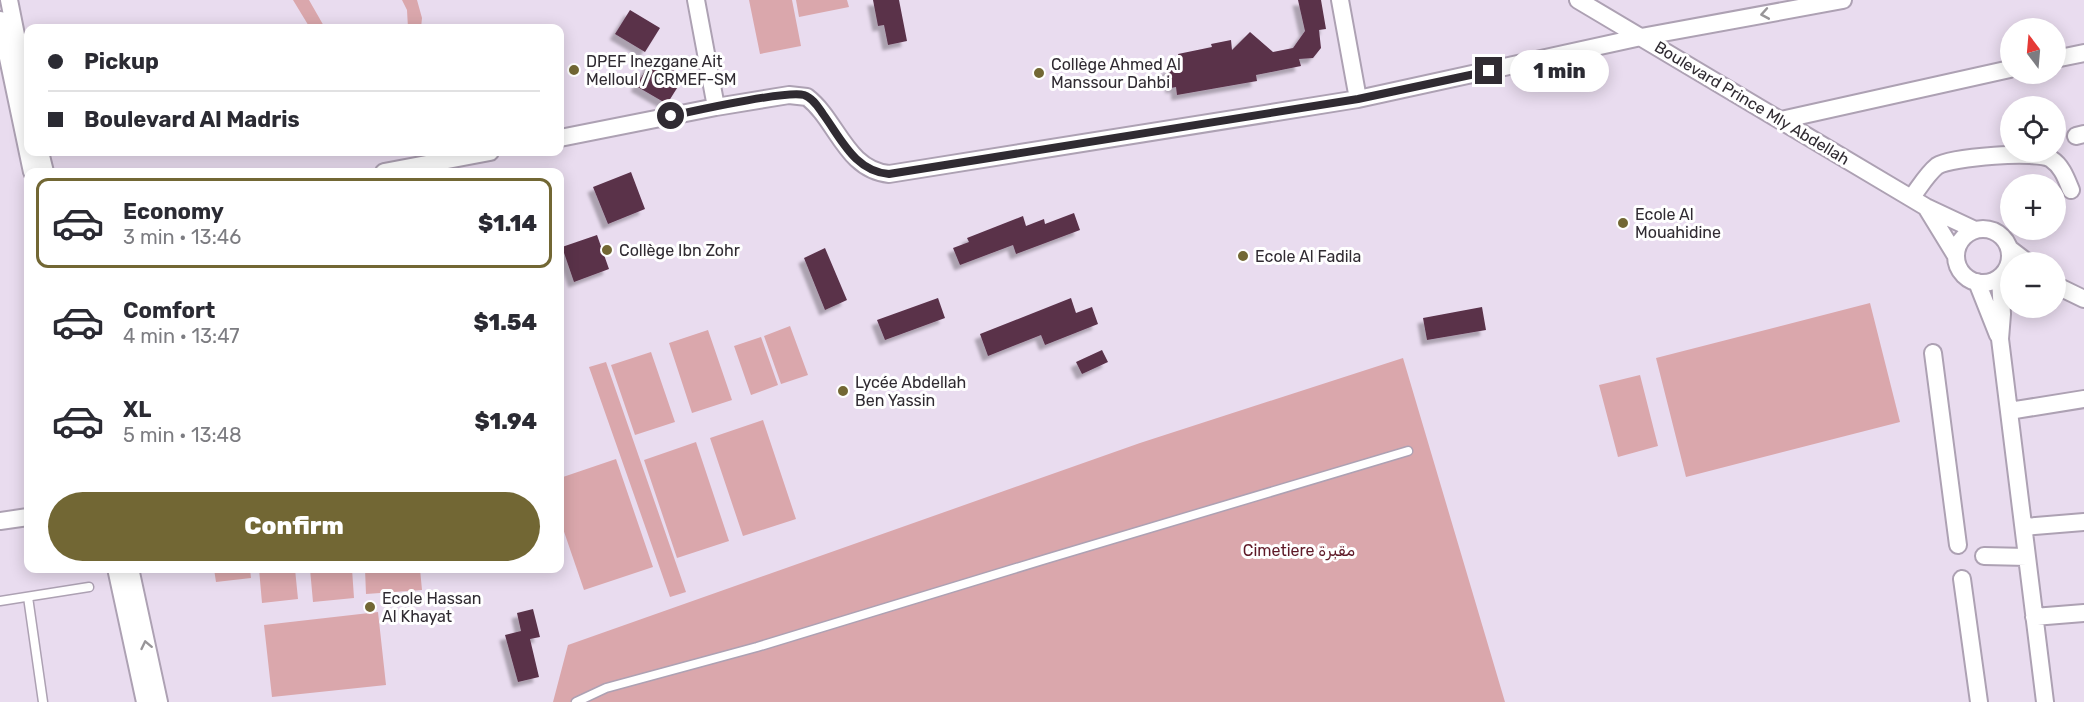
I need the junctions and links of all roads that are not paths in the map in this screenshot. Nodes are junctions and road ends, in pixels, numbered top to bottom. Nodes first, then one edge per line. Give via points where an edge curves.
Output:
1 (9, 0) edge
2 (696, 0) edge
3 (1340, 0) edge
4 (1578, 0) edge
5 (1843, 0) edge
6 (1601, 6) edge
7 (0, 20) edge
8 (1641, 37) junction
9 (2084, 52) edge
10 (2066, 56) edge
11 (2000, 71) edge
12 (24, 75) edge
13 (1358, 99) junction
14 (716, 107) junction
15 (1781, 120) junction
16 (24, 134) edge
17 (564, 137) edge
18 (469, 156) edge
19 (405, 168) edge
20 (2071, 190) dead end
21 (1911, 198) junction
22 (1926, 207) junction
23 (1976, 230) junction
24 (2010, 249) junction
25 (2010, 252) edge
26 (2014, 252) edge
27 (1956, 256) junction
28 (2000, 278) edge
29 (1977, 282) junction
30 (2001, 318) edge
31 (2000, 339) junction
32 (1933, 353) dead end
33 (2084, 399) edge
34 (2009, 411) junction
35 (1408, 452) dead end
36 (24, 518) edge
37 (0, 521) edge
38 (2084, 522) edge
39 (2024, 527) junction
40 (1958, 545) dead end
41 (1984, 556) dead end
42 (2027, 557) junction
43 (119, 573) edge
44 (129, 573) edge
45 (1962, 579) dead end
46 (127, 587) junction
47 (88, 588) dead end
48 (28, 597) junction
49 (0, 601) edge
50 (2084, 613) edge
51 (2034, 617) junction
52 (145, 672) junction
53 (43, 702) edge
54 (145, 702) edge
55 (159, 702) edge
56 (576, 702) edge
57 (1979, 702) edge
58 (2044, 702) edge

1 - 12 street
2 - 14 street
3 - 13 street
4 - 6 street, Boulevard Prince Mly Abdellah
5 -> 8 street
6 - 8 street, Boulevard Prince Mly Abdellah
7 - 16 street
8 - 13 street
8 - 15 street, Boulevard Prince Mly Abdellah
9 - 10 street
11 - 15 street
13 - 14 street via 905,172 878,173 861,165 807,96 789,95
14 - 17 street
15 - 21 street, Boulevard Prince Mly Abdellah
18 - 19 street
20 - 21 street via 2059,166 2045,156 1973,157 1937,166
21 - 22 street, Boulevard Prince Mly Abdellah
22 - 23 street, Boulevard Prince Mly Abdellah
22 - 27 street, Boulevard Prince Mly Abdellah
23 - 24 street via 1997,232
23 - 27 street via 1958,244
24 - 25 street
24 - 26 street
27 - 29 street via 1958,268
28 - 29 street
29 - 31 street
30 - 31 street
31 - 34 street
32 - 40 street
33 - 34 street
34 - 39 street
35 - 56 lane via 757,647 606,688
36 - 37 street
38 - 39 street
39 - 42 street
41 - 42 street
42 - 51 street
43 - 46 street
44 - 46 street
45 - 57 street
46 - 52 street
47 - 48 lane
48 - 49 lane
48 - 53 lane
50 - 51 street
51 - 58 street
52 - 54 street
52 - 55 street

